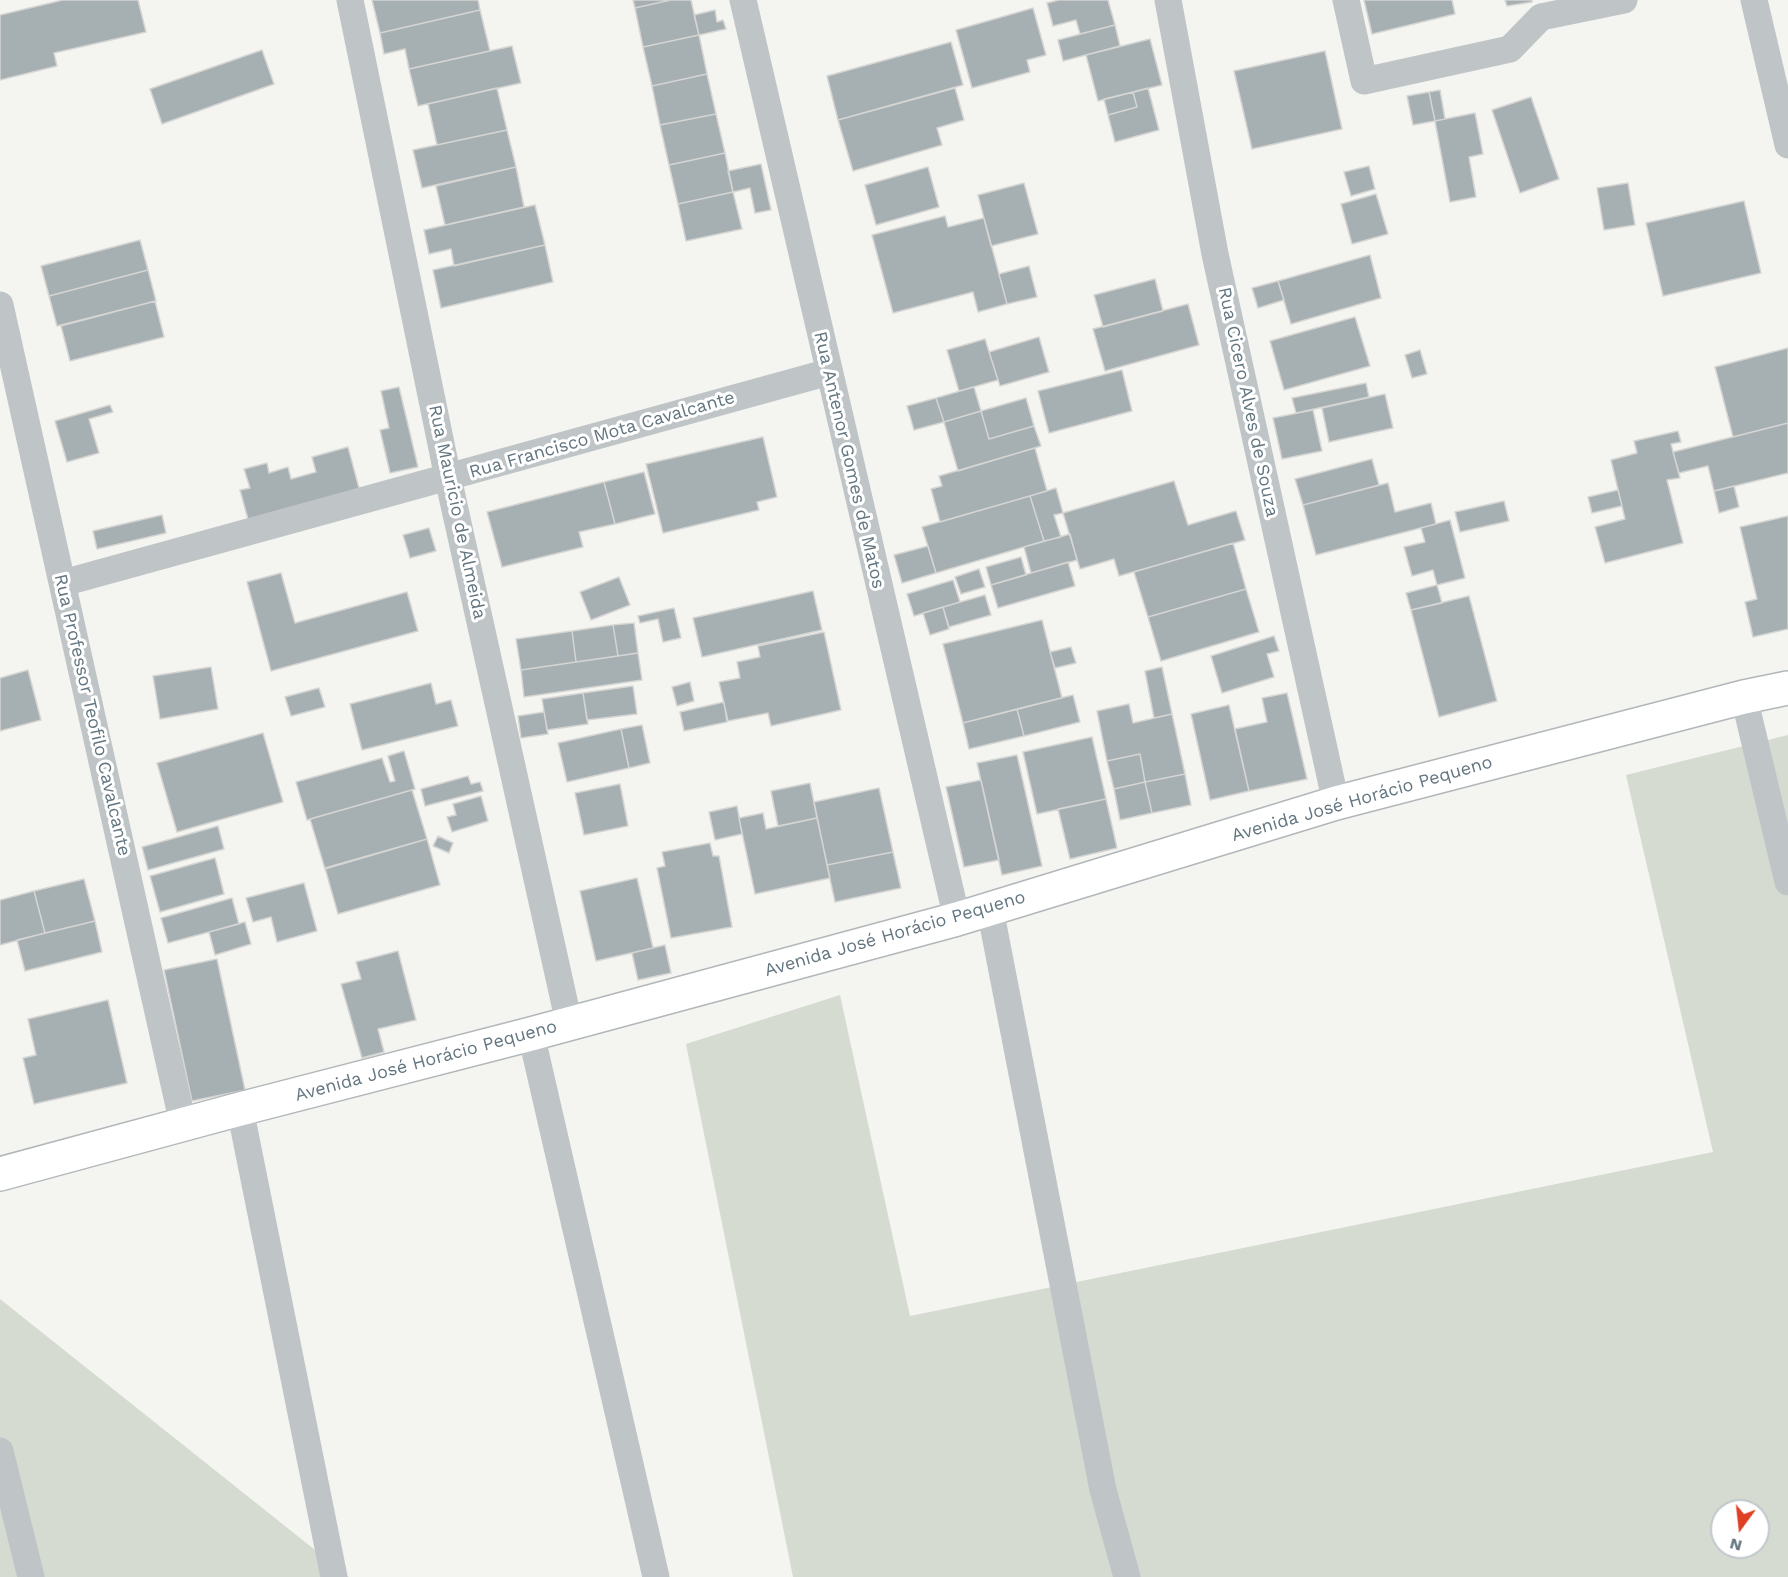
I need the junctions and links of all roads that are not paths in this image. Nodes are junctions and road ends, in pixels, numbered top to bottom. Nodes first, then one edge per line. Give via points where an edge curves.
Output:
1 (350, 0) edge
2 (743, 0) edge
3 (1168, 0) edge
4 (1346, 0) edge
5 (1624, 0) edge
6 (1754, 0) edge
7 (1788, 145) edge
8 (0, 305) edge
9 (829, 372) junction
10 (448, 478) junction
11 (63, 583) junction
12 (1788, 688) edge
13 (1744, 697) junction
14 (1336, 803) junction
15 (1788, 882) edge
16 (990, 909) junction
17 (957, 919) junction
18 (569, 1023) junction
19 (531, 1034) junction
20 (240, 1109) junction
21 (183, 1124) junction
22 (0, 1174) edge
23 (0, 1451) edge
24 (31, 1577) edge
25 (334, 1577) edge
26 (656, 1577) edge
27 (1127, 1577) edge

1 - 10 street, Rua Mauricio de Almeida
2 - 9 street, Rua Antenor Gomes de Matos
3 - 14 street, Rua Cicero Alves de Souza via 1215,254
4 - 5 street via 1364,81 1510,49 1541,17
6 - 7 street
8 - 11 street, Rua Professor Teofilo Cavalcante
9 - 10 street, Rua Francisco Mota Cavalcante
9 - 17 street, Rua Antenor Gomes de Matos
10 - 11 street, Rua Francisco Mota Cavalcante
10 - 18 street, Rua Mauricio de Almeida
11 - 21 street, Rua Professor Teofilo Cavalcante
12 - 13 street, Avenida José Horácio Pequeno
13 - 14 street, Avenida José Horácio Pequeno
13 - 15 street
14 - 16 street, Avenida José Horácio Pequeno
16 - 17 street, Avenida José Horácio Pequeno
16 - 27 street via 1103,1490
17 - 18 street, Avenida José Horácio Pequeno
18 - 19 street, Avenida José Horácio Pequeno
19 - 20 street, Avenida José Horácio Pequeno
19 - 26 street
20 - 21 street, Avenida José Horácio Pequeno
20 - 25 street
21 - 22 street, Avenida José Horácio Pequeno
23 - 24 street

